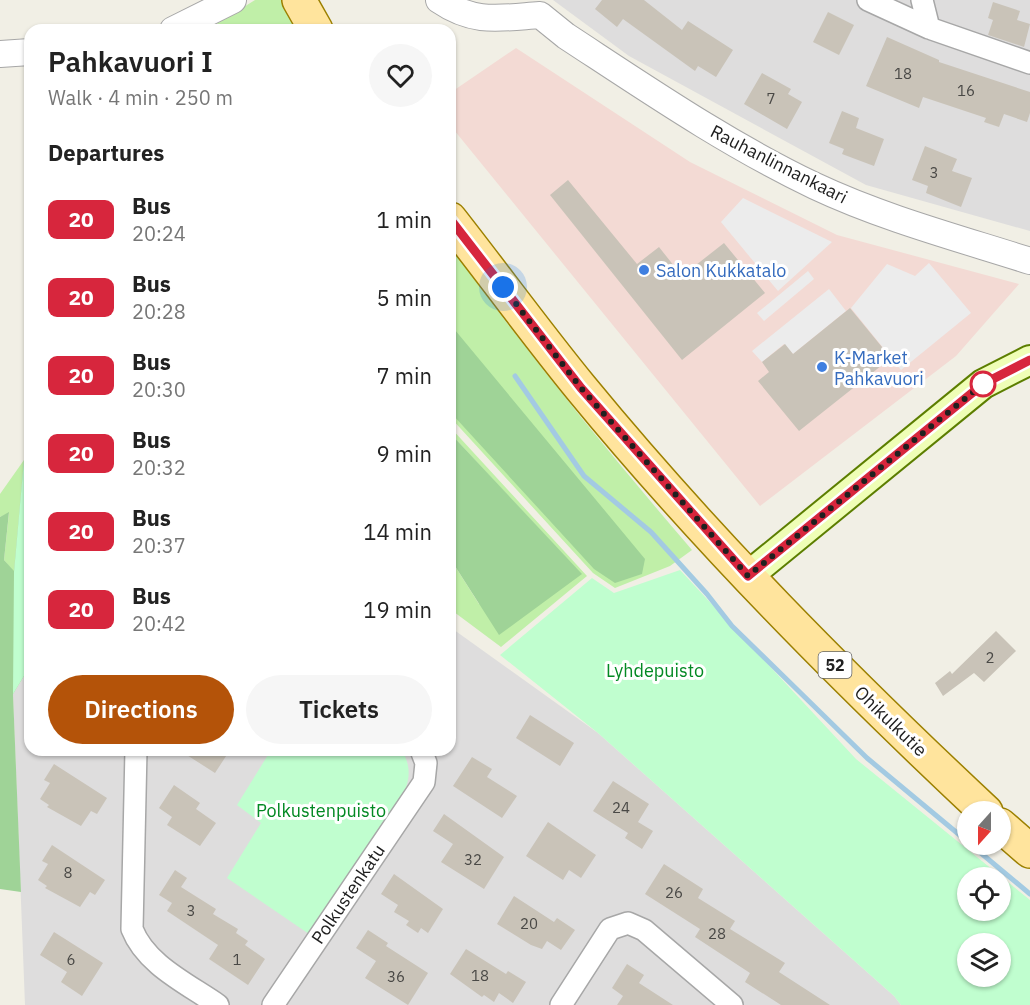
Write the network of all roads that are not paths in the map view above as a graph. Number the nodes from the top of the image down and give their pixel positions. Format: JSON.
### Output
{"nodes":[{"id":1,"x":233,"y":0,"type":"edge"},
{"id":2,"x":299,"y":0,"type":"edge"},
{"id":3,"x":439,"y":0,"type":"edge"},
{"id":4,"x":868,"y":0,"type":"edge"},
{"id":5,"x":922,"y":0,"type":"edge"},
{"id":6,"x":531,"y":8,"type":"edge"},
{"id":7,"x":184,"y":24,"type":"edge"},
{"id":8,"x":313,"y":24,"type":"edge"},
{"id":9,"x":929,"y":28,"type":"junction"},
{"id":10,"x":24,"y":52,"type":"edge"},
{"id":11,"x":0,"y":54,"type":"edge"},
{"id":12,"x":1030,"y":63,"type":"edge"},
{"id":13,"x":456,"y":227,"type":"edge"},
{"id":14,"x":1030,"y":261,"type":"edge"},
{"id":15,"x":1030,"y":360,"type":"edge"},
{"id":16,"x":748,"y":576,"type":"junction"},
{"id":17,"x":136,"y":756,"type":"edge"},
{"id":18,"x":423,"y":756,"type":"edge"},
{"id":19,"x":974,"y":801,"type":"edge"},
{"id":20,"x":1011,"y":835,"type":"edge"},
{"id":21,"x":1030,"y":851,"type":"edge"},
{"id":22,"x":218,"y":1005,"type":"edge"},
{"id":23,"x":273,"y":1005,"type":"edge"},
{"id":24,"x":561,"y":1005,"type":"edge"},
{"id":25,"x":732,"y":1005,"type":"edge"}],
"edges":[{"from":1,"to":7,"type":"street"},
{"from":2,"to":8,"type":"main road"},
{"from":3,"to":6,"type":"street"},
{"from":4,"to":9,"type":"street"},
{"from":5,"to":9,"type":"street"},
{"from":6,"to":14,"type":"street","name":"Rauhanlinnankaari"},
{"from":9,"to":12,"type":"street"},
{"from":10,"to":11,"type":"street"},
{"from":13,"to":16,"type":"main road","number":"52"},
{"from":15,"to":16,"type":"main road"},
{"from":16,"to":19,"type":"main road","name":"Ohikulkutie","number":"52"},
{"from":17,"to":22,"type":"street"},
{"from":18,"to":23,"type":"street","name":"Polkustenkatu"},
{"from":20,"to":21,"type":"main road"},
{"from":24,"to":25,"type":"street"}]}
